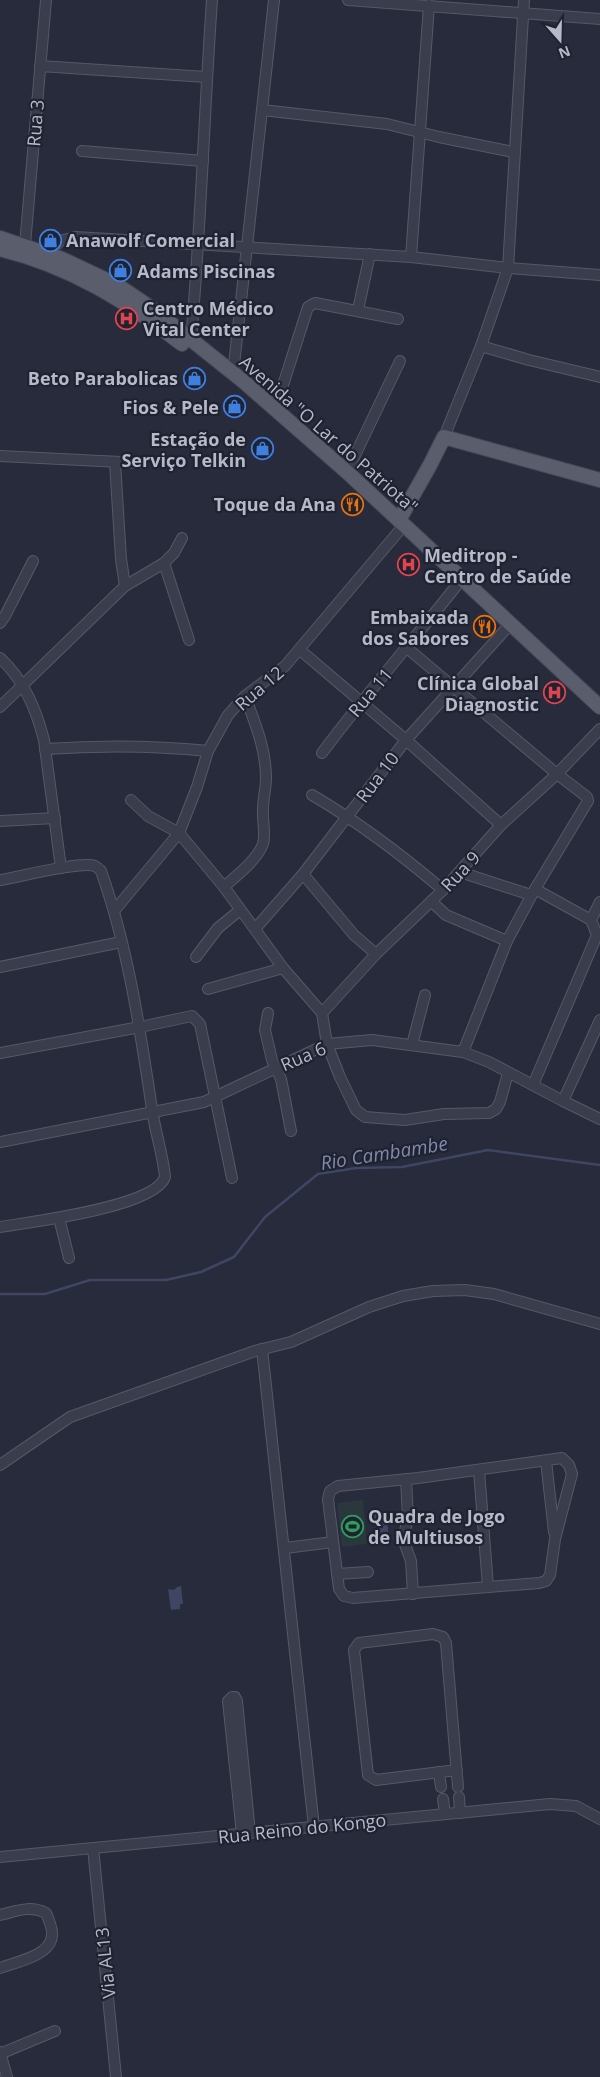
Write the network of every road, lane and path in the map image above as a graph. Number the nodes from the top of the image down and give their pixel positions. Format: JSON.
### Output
{"nodes":[{"id":1,"x":46,"y":0,"type":"edge"},
{"id":2,"x":212,"y":0,"type":"edge"},
{"id":3,"x":274,"y":0,"type":"edge"},
{"id":4,"x":348,"y":0,"type":"edge"},
{"id":5,"x":524,"y":0,"type":"edge"},
{"id":6,"x":429,"y":5,"type":"junction"},
{"id":7,"x":523,"y":13,"type":"junction"},
{"id":8,"x":600,"y":19,"type":"edge"},
{"id":9,"x":40,"y":66,"type":"junction"},
{"id":10,"x":206,"y":78,"type":"junction"},
{"id":11,"x":262,"y":110,"type":"junction"},
{"id":12,"x":419,"y":131,"type":"junction"},
{"id":13,"x":82,"y":151,"type":"dead end"},
{"id":14,"x":514,"y":152,"type":"junction"},
{"id":15,"x":203,"y":161,"type":"junction"},
{"id":16,"x":0,"y":238,"type":"edge"},
{"id":17,"x":25,"y":245,"type":"junction"},
{"id":18,"x":199,"y":245,"type":"junction"},
{"id":19,"x":247,"y":246,"type":"junction"},
{"id":20,"x":0,"y":249,"type":"edge"},
{"id":21,"x":48,"y":254,"type":"junction"},
{"id":22,"x":370,"y":254,"type":"junction"},
{"id":23,"x":411,"y":257,"type":"junction"},
{"id":24,"x":508,"y":268,"type":"junction"},
{"id":25,"x":600,"y":275,"type":"edge"},
{"id":26,"x":358,"y":310,"type":"junction"},
{"id":27,"x":398,"y":319,"type":"dead end"},
{"id":28,"x":191,"y":340,"type":"junction"},
{"id":29,"x":481,"y":346,"type":"junction"},
{"id":30,"x":400,"y":361,"type":"dead end"},
{"id":31,"x":233,"y":374,"type":"junction"},
{"id":32,"x":600,"y":377,"type":"edge"},
{"id":33,"x":275,"y":410,"type":"junction"},
{"id":34,"x":444,"y":437,"type":"junction"},
{"id":35,"x":0,"y":456,"type":"edge"},
{"id":36,"x":115,"y":462,"type":"junction"},
{"id":37,"x":141,"y":463,"type":"dead end"},
{"id":38,"x":347,"y":472,"type":"junction"},
{"id":39,"x":600,"y":480,"type":"edge"},
{"id":40,"x":399,"y":525,"type":"junction"},
{"id":41,"x":182,"y":538,"type":"dead end"},
{"id":42,"x":33,"y":561,"type":"dead end"},
{"id":43,"x":164,"y":562,"type":"junction"},
{"id":44,"x":457,"y":584,"type":"junction"},
{"id":45,"x":125,"y":586,"type":"junction"},
{"id":46,"x":0,"y":623,"type":"edge"},
{"id":47,"x":505,"y":630,"type":"junction"},
{"id":48,"x":189,"y":640,"type":"dead end"},
{"id":49,"x":407,"y":648,"type":"junction"},
{"id":50,"x":300,"y":650,"type":"junction"},
{"id":51,"x":0,"y":658,"type":"edge"},
{"id":52,"x":22,"y":686,"type":"junction"},
{"id":53,"x":455,"y":688,"type":"junction"},
{"id":54,"x":245,"y":696,"type":"junction"},
{"id":55,"x":361,"y":701,"type":"junction"},
{"id":56,"x":0,"y":707,"type":"edge"},
{"id":57,"x":600,"y":707,"type":"edge"},
{"id":58,"x":600,"y":717,"type":"edge"},
{"id":59,"x":600,"y":729,"type":"edge"},
{"id":60,"x":406,"y":740,"type":"junction"},
{"id":61,"x":45,"y":749,"type":"junction"},
{"id":62,"x":208,"y":751,"type":"junction"},
{"id":63,"x":322,"y":753,"type":"dead end"},
{"id":64,"x":556,"y":774,"type":"junction"},
{"id":65,"x":312,"y":795,"type":"dead end"},
{"id":66,"x":132,"y":800,"type":"dead end"},
{"id":67,"x":348,"y":816,"type":"junction"},
{"id":68,"x":55,"y":818,"type":"junction"},
{"id":69,"x":0,"y":821,"type":"edge"},
{"id":70,"x":501,"y":825,"type":"junction"},
{"id":71,"x":179,"y":833,"type":"junction"},
{"id":72,"x":61,"y":868,"type":"junction"},
{"id":73,"x":460,"y":872,"type":"junction"},
{"id":74,"x":303,"y":874,"type":"junction"},
{"id":75,"x":0,"y":880,"type":"edge"},
{"id":76,"x":224,"y":887,"type":"junction"},
{"id":77,"x":443,"y":890,"type":"junction"},
{"id":78,"x":533,"y":892,"type":"junction"},
{"id":79,"x":431,"y":901,"type":"junction"},
{"id":80,"x":600,"y":902,"type":"edge"},
{"id":81,"x":114,"y":910,"type":"junction"},
{"id":82,"x":240,"y":910,"type":"junction"},
{"id":83,"x":592,"y":920,"type":"junction"},
{"id":84,"x":255,"y":929,"type":"junction"},
{"id":85,"x":598,"y":936,"type":"edge"},
{"id":86,"x":507,"y":941,"type":"junction"},
{"id":87,"x":121,"y":942,"type":"junction"},
{"id":88,"x":376,"y":954,"type":"junction"},
{"id":89,"x":196,"y":957,"type":"dead end"},
{"id":90,"x":0,"y":967,"type":"edge"},
{"id":91,"x":283,"y":968,"type":"junction"},
{"id":92,"x":208,"y":989,"type":"dead end"},
{"id":93,"x":425,"y":995,"type":"dead end"},
{"id":94,"x":268,"y":1013,"type":"dead end"},
{"id":95,"x":322,"y":1013,"type":"junction"},
{"id":96,"x":600,"y":1020,"type":"edge"},
{"id":97,"x":140,"y":1027,"type":"junction"},
{"id":98,"x":327,"y":1044,"type":"junction"},
{"id":99,"x":412,"y":1045,"type":"junction"},
{"id":100,"x":463,"y":1052,"type":"junction"},
{"id":101,"x":0,"y":1053,"type":"edge"},
{"id":102,"x":276,"y":1067,"type":"junction"},
{"id":103,"x":508,"y":1072,"type":"junction"},
{"id":104,"x":533,"y":1085,"type":"junction"},
{"id":105,"x":216,"y":1096,"type":"junction"},
{"id":106,"x":563,"y":1101,"type":"junction"},
{"id":107,"x":152,"y":1113,"type":"junction"},
{"id":108,"x":600,"y":1118,"type":"edge"},
{"id":109,"x":291,"y":1130,"type":"dead end"},
{"id":110,"x":0,"y":1142,"type":"edge"},
{"id":111,"x":232,"y":1178,"type":"dead end"},
{"id":112,"x":59,"y":1218,"type":"junction"},
{"id":113,"x":0,"y":1227,"type":"edge"},
{"id":114,"x":68,"y":1258,"type":"dead end"},
{"id":115,"x":600,"y":1324,"type":"edge"},
{"id":116,"x":262,"y":1349,"type":"junction"},
{"id":117,"x":546,"y":1461,"type":"junction"},
{"id":118,"x":0,"y":1465,"type":"edge"},
{"id":119,"x":479,"y":1470,"type":"junction"},
{"id":120,"x":406,"y":1480,"type":"junction"},
{"id":121,"x":555,"y":1539,"type":"junction"},
{"id":122,"x":333,"y":1542,"type":"junction"},
{"id":123,"x":285,"y":1548,"type":"junction"},
{"id":124,"x":368,"y":1572,"type":"dead end"},
{"id":125,"x":337,"y":1574,"type":"junction"},
{"id":126,"x":488,"y":1587,"type":"junction"},
{"id":127,"x":413,"y":1594,"type":"junction"},
{"id":128,"x":456,"y":1770,"type":"junction"},
{"id":129,"x":439,"y":1772,"type":"junction"},
{"id":130,"x":442,"y":1787,"type":"dead end"},
{"id":131,"x":443,"y":1799,"type":"dead end"},
{"id":132,"x":460,"y":1813,"type":"junction"},
{"id":133,"x":445,"y":1814,"type":"junction"},
{"id":134,"x":600,"y":1819,"type":"edge"},
{"id":135,"x":314,"y":1826,"type":"junction"},
{"id":136,"x":246,"y":1833,"type":"junction"},
{"id":137,"x":93,"y":1848,"type":"junction"},
{"id":138,"x":0,"y":1857,"type":"edge"},
{"id":139,"x":0,"y":1916,"type":"edge"},
{"id":140,"x":0,"y":1968,"type":"edge"},
{"id":141,"x":55,"y":2031,"type":"dead end"},
{"id":142,"x":0,"y":2053,"type":"edge"},
{"id":143,"x":7,"y":2077,"type":"edge"},
{"id":144,"x":116,"y":2077,"type":"edge"}],
"edges":[{"from":1,"to":9,"type":"street","name":"Rua 3"},
{"from":2,"to":10,"type":"street"},
{"from":3,"to":11,"type":"street"},
{"from":4,"to":6,"type":"street"},
{"from":5,"to":7,"type":"street"},
{"from":6,"to":7,"type":"street"},
{"from":6,"to":12,"type":"street"},
{"from":7,"to":8,"type":"street"},
{"from":7,"to":14,"type":"street"},
{"from":9,"to":10,"type":"street"},
{"from":9,"to":17,"type":"street","name":"Rua 3"},
{"from":10,"to":15,"type":"street"},
{"from":11,"to":12,"type":"street"},
{"from":11,"to":19,"type":"street"},
{"from":12,"to":14,"type":"street"},
{"from":12,"to":23,"type":"street"},
{"from":13,"to":15,"type":"street"},
{"from":14,"to":24,"type":"street"},
{"from":15,"to":18,"type":"street"},
{"from":16,"to":17,"type":"main road","name":"Avenida \"O Lar do Patriota\""},
{"from":17,"to":21,"type":"main road","name":"Avenida \"O Lar do Patriota\""},
{"from":18,"to":19,"type":"street"},
{"from":18,"to":21,"type":"street"},
{"from":18,"to":28,"type":"street"},
{"from":19,"to":22,"type":"street"},
{"from":19,"to":31,"type":"street"},
{"from":20,"to":40,"type":"main road","name":"Avenida \"O Lar do Patriota\""},
{"from":21,"to":28,"type":"main road","name":"Avenida \"O Lar do Patriota\""},
{"from":22,"to":23,"type":"street"},
{"from":22,"to":26,"type":"street"},
{"from":23,"to":24,"type":"street"},
{"from":24,"to":25,"type":"street"},
{"from":24,"to":29,"type":"street"},
{"from":26,"to":27,"type":"street"},
{"from":26,"to":33,"type":"street"},
{"from":28,"to":31,"type":"main road","name":"Avenida \"O Lar do Patriota\""},
{"from":29,"to":32,"type":"street"},
{"from":29,"to":34,"type":"street"},
{"from":30,"to":38,"type":"street"},
{"from":31,"to":33,"type":"main road","name":"Avenida \"O Lar do Patriota\""},
{"from":33,"to":38,"type":"main road","name":"Avenida \"O Lar do Patriota\""},
{"from":34,"to":39,"type":"main road"},
{"from":34,"to":40,"type":"main road"},
{"from":35,"to":36,"type":"street"},
{"from":36,"to":37,"type":"street"},
{"from":36,"to":45,"type":"street"},
{"from":38,"to":40,"type":"main road","name":"Avenida \"O Lar do Patriota\""},
{"from":40,"to":44,"type":"main road","name":"Avenida \"O Lar do Patriota\""},
{"from":40,"to":50,"type":"street","name":"Rua 12"},
{"from":40,"to":57,"type":"main road","name":"Avenida \"O Lar do Patriota\""},
{"from":41,"to":43,"type":"street"},
{"from":42,"to":46,"type":"street"},
{"from":43,"to":45,"type":"street"},
{"from":43,"to":48,"type":"street"},
{"from":44,"to":47,"type":"main road","name":"Avenida \"O Lar do Patriota\""},
{"from":44,"to":49,"type":"street","name":"Rua 11"},
{"from":45,"to":52,"type":"street"},
{"from":47,"to":53,"type":"street","name":"Rua 10"},
{"from":47,"to":58,"type":"main road","name":"Avenida \"O Lar do Patriota\""},
{"from":49,"to":53,"type":"street"},
{"from":49,"to":55,"type":"street","name":"Rua 11"},
{"from":50,"to":54,"type":"street","name":"Rua 12"},
{"from":50,"to":55,"type":"street"},
{"from":51,"to":52,"type":"street"},
{"from":52,"to":56,"type":"street"},
{"from":52,"to":61,"type":"street"},
{"from":53,"to":60,"type":"street","name":"Rua 10"},
{"from":53,"to":64,"type":"street"},
{"from":54,"to":62,"type":"street","name":"Rua 12"},
{"from":54,"to":76,"type":"street"},
{"from":55,"to":60,"type":"street"},
{"from":55,"to":63,"type":"street","name":"Rua 11"},
{"from":59,"to":64,"type":"street","name":"Rua 9"},
{"from":60,"to":67,"type":"street","name":"Rua 10"},
{"from":60,"to":70,"type":"street"},
{"from":61,"to":62,"type":"street"},
{"from":61,"to":68,"type":"street"},
{"from":62,"to":71,"type":"street","name":"Rua 12"},
{"from":64,"to":70,"type":"street","name":"Rua 9"},
{"from":64,"to":78,"type":"street"},
{"from":65,"to":67,"type":"street"},
{"from":66,"to":71,"type":"street"},
{"from":67,"to":74,"type":"street","name":"Rua 10"},
{"from":67,"to":77,"type":"street"},
{"from":68,"to":69,"type":"street"},
{"from":68,"to":72,"type":"street"},
{"from":70,"to":73,"type":"street","name":"Rua 9"},
{"from":71,"to":76,"type":"street"},
{"from":71,"to":81,"type":"street","name":"Rua 12"},
{"from":72,"to":75,"type":"street"},
{"from":72,"to":81,"type":"street"},
{"from":73,"to":77,"type":"street","name":"Rua 9"},
{"from":73,"to":78,"type":"street"},
{"from":74,"to":84,"type":"street","name":"Rua 10"},
{"from":74,"to":88,"type":"street"},
{"from":76,"to":82,"type":"street"},
{"from":77,"to":79,"type":"street","name":"Rua 9"},
{"from":78,"to":83,"type":"street"},
{"from":78,"to":86,"type":"street"},
{"from":79,"to":86,"type":"street"},
{"from":79,"to":88,"type":"street","name":"Rua 9"},
{"from":80,"to":83,"type":"street"},
{"from":81,"to":87,"type":"street"},
{"from":82,"to":84,"type":"street"},
{"from":82,"to":89,"type":"street"},
{"from":83,"to":85,"type":"street"},
{"from":84,"to":91,"type":"street"},
{"from":85,"to":104,"type":"street"},
{"from":86,"to":100,"type":"street"},
{"from":87,"to":90,"type":"street"},
{"from":87,"to":97,"type":"street"},
{"from":88,"to":95,"type":"street","name":"Rua 9"},
{"from":91,"to":92,"type":"street"},
{"from":91,"to":95,"type":"street"},
{"from":93,"to":99,"type":"street"},
{"from":94,"to":102,"type":"street"},
{"from":95,"to":98,"type":"street"},
{"from":96,"to":106,"type":"street"},
{"from":97,"to":101,"type":"street"},
{"from":97,"to":105,"type":"street"},
{"from":97,"to":107,"type":"street"},
{"from":98,"to":99,"type":"street","name":"Rua 6"},
{"from":98,"to":102,"type":"street","name":"Rua 6"},
{"from":98,"to":103,"type":"street"},
{"from":99,"to":100,"type":"street","name":"Rua 6"},
{"from":100,"to":103,"type":"street","name":"Rua 6"},
{"from":102,"to":105,"type":"street","name":"Rua 6"},
{"from":102,"to":109,"type":"street"},
{"from":103,"to":104,"type":"street","name":"Rua 6"},
{"from":104,"to":106,"type":"street","name":"Rua 6"},
{"from":105,"to":107,"type":"street","name":"Rua 6"},
{"from":105,"to":111,"type":"street"},
{"from":106,"to":108,"type":"street","name":"Rua 6"},
{"from":107,"to":110,"type":"street","name":"Rua 6"},
{"from":107,"to":112,"type":"street"},
{"from":112,"to":113,"type":"street"},
{"from":112,"to":114,"type":"street"},
{"from":115,"to":116,"type":"street"},
{"from":116,"to":118,"type":"street"},
{"from":116,"to":123,"type":"street"},
{"from":117,"to":119,"type":"street"},
{"from":117,"to":121,"type":"street"},
{"from":117,"to":121,"type":"street"},
{"from":119,"to":120,"type":"street"},
{"from":119,"to":126,"type":"street"},
{"from":120,"to":122,"type":"street"},
{"from":120,"to":127,"type":"street"},
{"from":121,"to":126,"type":"street"},
{"from":122,"to":123,"type":"street"},
{"from":122,"to":125,"type":"street"},
{"from":123,"to":135,"type":"street"},
{"from":124,"to":125,"type":"street"},
{"from":125,"to":127,"type":"street"},
{"from":126,"to":127,"type":"street"},
{"from":128,"to":129,"type":"street"},
{"from":128,"to":129,"type":"street"},
{"from":128,"to":132,"type":"street"},
{"from":129,"to":130,"type":"street"},
{"from":131,"to":133,"type":"street"},
{"from":132,"to":133,"type":"street","name":"Rua Reino do Kongo"},
{"from":132,"to":134,"type":"street","name":"Rua Reino do Kongo"},
{"from":133,"to":135,"type":"street","name":"Rua Reino do Kongo"},
{"from":135,"to":136,"type":"street","name":"Rua Reino do Kongo"},
{"from":136,"to":136,"type":"street"},
{"from":136,"to":137,"type":"street","name":"Rua Reino do Kongo"},
{"from":137,"to":138,"type":"street","name":"Rua Reino do Kongo"},
{"from":137,"to":144,"type":"street","name":"Via AL13"},
{"from":139,"to":140,"type":"street"},
{"from":141,"to":142,"type":"street"},
{"from":142,"to":143,"type":"street"}]}
